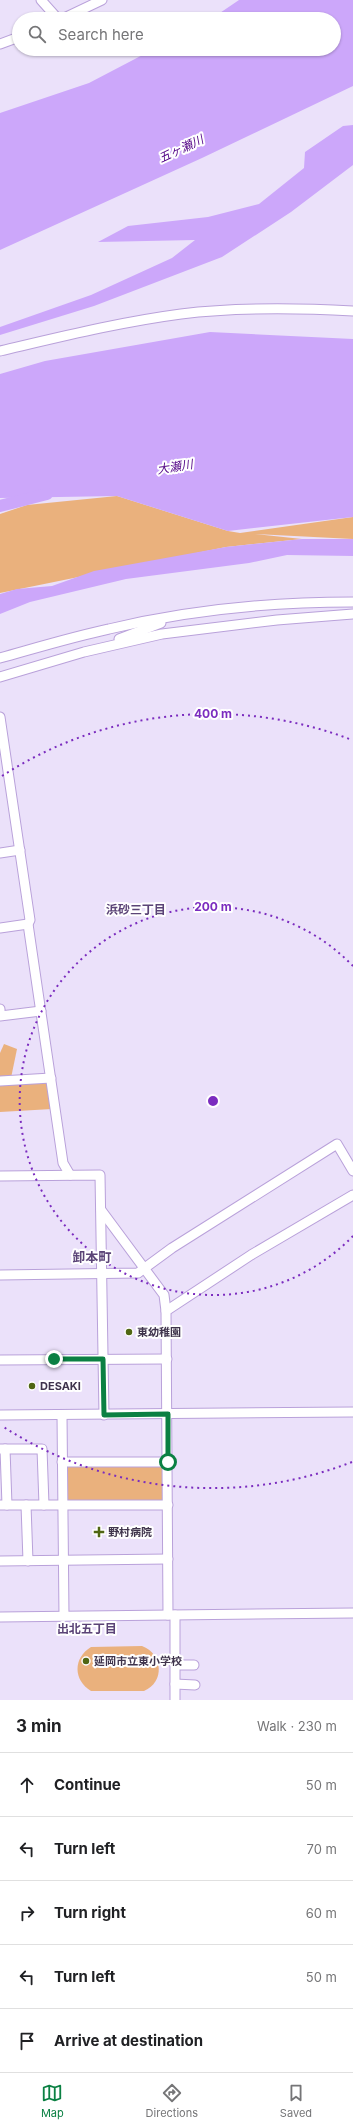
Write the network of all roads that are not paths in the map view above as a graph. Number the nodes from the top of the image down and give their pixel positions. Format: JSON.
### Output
{"nodes":[{"id":1,"x":41,"y":0,"type":"edge"},
{"id":2,"x":102,"y":0,"type":"edge"},
{"id":3,"x":52,"y":12,"type":"edge"},
{"id":4,"x":77,"y":12,"type":"edge"},
{"id":5,"x":12,"y":40,"type":"edge"},
{"id":6,"x":0,"y":44,"type":"edge"},
{"id":7,"x":353,"y":311,"type":"edge"},
{"id":8,"x":0,"y":351,"type":"edge"},
{"id":9,"x":353,"y":602,"type":"edge"},
{"id":10,"x":353,"y":614,"type":"edge"},
{"id":11,"x":167,"y":617,"type":"junction"},
{"id":12,"x":102,"y":648,"type":"junction"},
{"id":13,"x":0,"y":658,"type":"edge"},
{"id":14,"x":0,"y":677,"type":"edge"},
{"id":15,"x":0,"y":717,"type":"edge"},
{"id":16,"x":1,"y":733,"type":"edge"},
{"id":17,"x":10,"y":782,"type":"junction"},
{"id":18,"x":0,"y":784,"type":"edge"},
{"id":19,"x":20,"y":850,"type":"junction"},
{"id":20,"x":0,"y":853,"type":"edge"},
{"id":21,"x":28,"y":924,"type":"junction"},
{"id":22,"x":0,"y":928,"type":"edge"},
{"id":23,"x":0,"y":1009,"type":"edge"},
{"id":24,"x":41,"y":1011,"type":"junction"},
{"id":25,"x":0,"y":1016,"type":"edge"},
{"id":26,"x":51,"y":1078,"type":"junction"},
{"id":27,"x":0,"y":1081,"type":"edge"},
{"id":28,"x":353,"y":1171,"type":"edge"},
{"id":29,"x":70,"y":1175,"type":"junction"},
{"id":30,"x":0,"y":1176,"type":"edge"},
{"id":31,"x":353,"y":1195,"type":"edge"},
{"id":32,"x":101,"y":1210,"type":"junction"},
{"id":33,"x":144,"y":1269,"type":"junction"},
{"id":34,"x":102,"y":1274,"type":"junction"},
{"id":35,"x":0,"y":1276,"type":"edge"},
{"id":36,"x":166,"y":1311,"type":"junction"},
{"id":37,"x":103,"y":1359,"type":"junction"},
{"id":38,"x":167,"y":1359,"type":"junction"},
{"id":39,"x":0,"y":1360,"type":"edge"},
{"id":40,"x":353,"y":1412,"type":"edge"},
{"id":41,"x":168,"y":1414,"type":"junction"},
{"id":42,"x":0,"y":1415,"type":"edge"},
{"id":43,"x":62,"y":1415,"type":"junction"},
{"id":44,"x":104,"y":1415,"type":"junction"},
{"id":45,"x":3,"y":1449,"type":"edge"},
{"id":46,"x":62,"y":1462,"type":"junction"},
{"id":47,"x":168,"y":1462,"type":"junction"},
{"id":48,"x":4,"y":1505,"type":"edge"},
{"id":49,"x":26,"y":1505,"type":"junction"},
{"id":50,"x":44,"y":1505,"type":"junction"},
{"id":51,"x":63,"y":1505,"type":"junction"},
{"id":52,"x":168,"y":1505,"type":"junction"},
{"id":53,"x":168,"y":1559,"type":"junction"},
{"id":54,"x":0,"y":1561,"type":"edge"},
{"id":55,"x":28,"y":1561,"type":"junction"},
{"id":56,"x":64,"y":1561,"type":"junction"},
{"id":57,"x":353,"y":1613,"type":"edge"},
{"id":58,"x":172,"y":1615,"type":"junction"},
{"id":59,"x":64,"y":1616,"type":"junction"},
{"id":60,"x":0,"y":1617,"type":"edge"},
{"id":61,"x":176,"y":1665,"type":"junction"},
{"id":62,"x":194,"y":1665,"type":"dead end"},
{"id":63,"x":176,"y":1684,"type":"junction"},
{"id":64,"x":195,"y":1685,"type":"dead end"},
{"id":65,"x":176,"y":1700,"type":"edge"}],
"edges":[{"from":1,"to":3,"type":"street"},
{"from":2,"to":4,"type":"street"},
{"from":5,"to":6,"type":"street"},
{"from":7,"to":8,"type":"street"},
{"from":9,"to":11,"type":"street"},
{"from":10,"to":12,"type":"street"},
{"from":11,"to":12,"type":"street"},
{"from":11,"to":13,"type":"street"},
{"from":12,"to":14,"type":"street"},
{"from":15,"to":16,"type":"street"},
{"from":16,"to":17,"type":"street"},
{"from":17,"to":18,"type":"street"},
{"from":17,"to":19,"type":"street"},
{"from":19,"to":20,"type":"street"},
{"from":19,"to":21,"type":"street"},
{"from":21,"to":22,"type":"street"},
{"from":21,"to":24,"type":"street"},
{"from":23,"to":25,"type":"street"},
{"from":24,"to":25,"type":"street"},
{"from":24,"to":26,"type":"street"},
{"from":26,"to":27,"type":"street"},
{"from":26,"to":29,"type":"street"},
{"from":28,"to":33,"type":"street"},
{"from":29,"to":30,"type":"street"},
{"from":29,"to":32,"type":"street"},
{"from":31,"to":36,"type":"street"},
{"from":32,"to":33,"type":"street"},
{"from":32,"to":34,"type":"street"},
{"from":33,"to":34,"type":"street"},
{"from":33,"to":36,"type":"street"},
{"from":34,"to":35,"type":"street"},
{"from":34,"to":37,"type":"street"},
{"from":36,"to":38,"type":"street"},
{"from":37,"to":38,"type":"street"},
{"from":37,"to":39,"type":"street"},
{"from":37,"to":44,"type":"street"},
{"from":38,"to":41,"type":"street"},
{"from":40,"to":41,"type":"street"},
{"from":41,"to":44,"type":"street"},
{"from":41,"to":47,"type":"street"},
{"from":42,"to":43,"type":"street"},
{"from":43,"to":44,"type":"street"},
{"from":43,"to":46,"type":"street"},
{"from":45,"to":48,"type":"street"},
{"from":45,"to":50,"type":"street"},
{"from":46,"to":47,"type":"street"},
{"from":46,"to":51,"type":"street"},
{"from":47,"to":52,"type":"street"},
{"from":48,"to":49,"type":"street"},
{"from":49,"to":50,"type":"street"},
{"from":49,"to":55,"type":"street"},
{"from":50,"to":51,"type":"street"},
{"from":51,"to":52,"type":"street"},
{"from":51,"to":56,"type":"street"},
{"from":52,"to":53,"type":"street"},
{"from":53,"to":56,"type":"street"},
{"from":53,"to":58,"type":"street"},
{"from":54,"to":55,"type":"street"},
{"from":55,"to":56,"type":"street"},
{"from":56,"to":59,"type":"street"},
{"from":57,"to":58,"type":"street"},
{"from":58,"to":59,"type":"street"},
{"from":58,"to":61,"type":"street"},
{"from":59,"to":60,"type":"street"},
{"from":61,"to":62,"type":"street"},
{"from":61,"to":63,"type":"street"},
{"from":63,"to":64,"type":"street"},
{"from":63,"to":65,"type":"street"}]}
